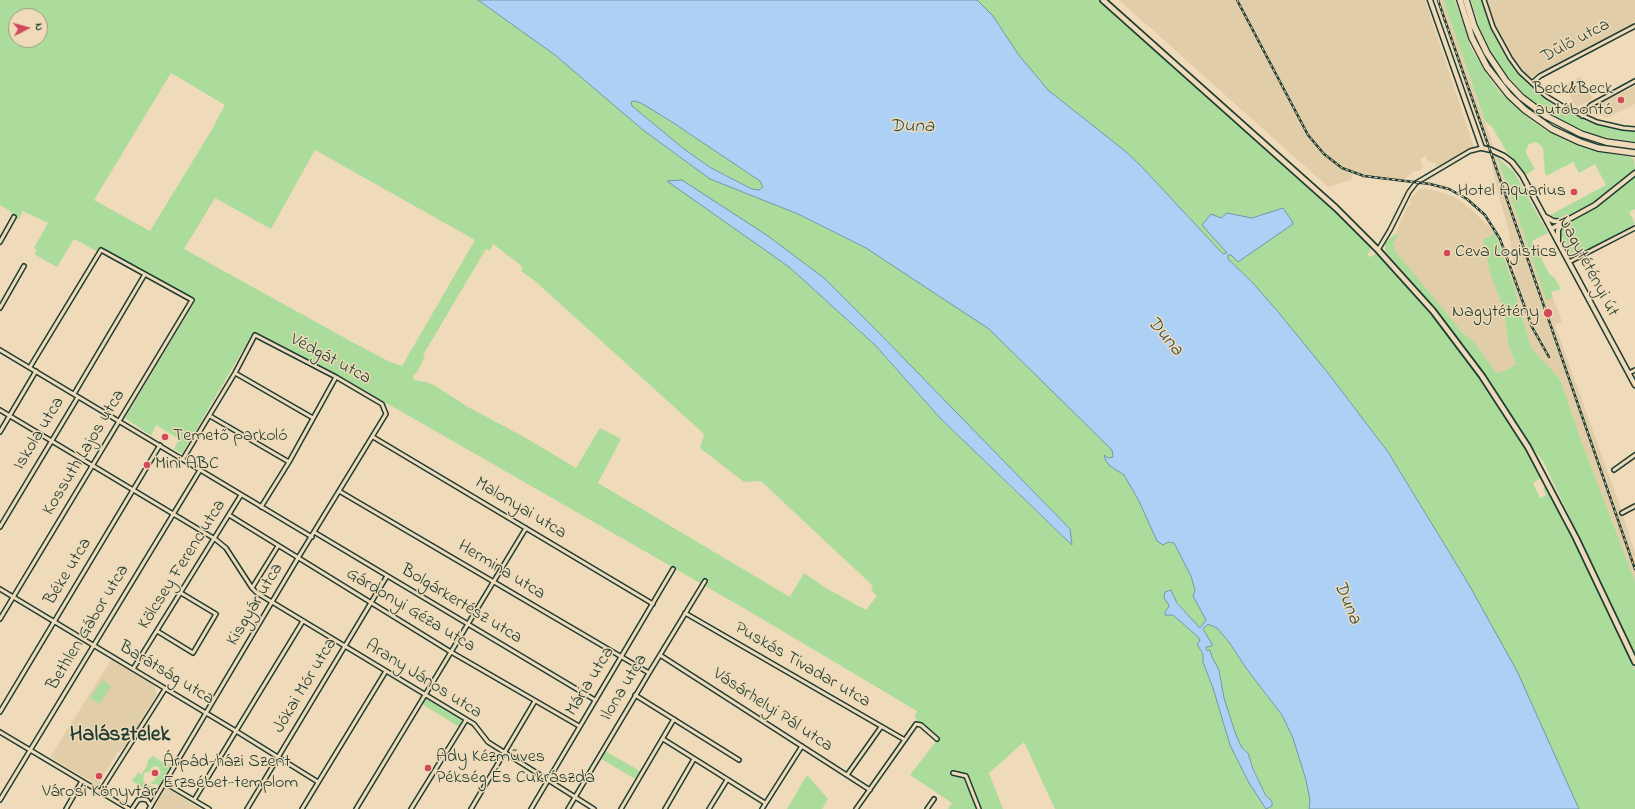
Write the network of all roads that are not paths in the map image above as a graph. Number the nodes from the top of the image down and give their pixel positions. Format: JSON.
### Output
{"nodes":[{"id":1,"x":1103,"y":0,"type":"edge"},
{"id":2,"x":1430,"y":0,"type":"edge"},
{"id":3,"x":1460,"y":0,"type":"edge"},
{"id":4,"x":1466,"y":0,"type":"edge"},
{"id":5,"x":1484,"y":0,"type":"edge"},
{"id":6,"x":1635,"y":26,"type":"edge"},
{"id":7,"x":1635,"y":81,"type":"edge"},
{"id":8,"x":1532,"y":83,"type":"junction"},
{"id":9,"x":1582,"y":116,"type":"junction"},
{"id":10,"x":1635,"y":129,"type":"edge"},
{"id":11,"x":1635,"y":146,"type":"edge"},
{"id":12,"x":1482,"y":148,"type":"junction"},
{"id":13,"x":1635,"y":153,"type":"edge"},
{"id":14,"x":1635,"y":173,"type":"edge"},
{"id":15,"x":1544,"y":216,"type":"junction"},
{"id":16,"x":14,"y":217,"type":"dead end"},
{"id":17,"x":1564,"y":222,"type":"junction"},
{"id":18,"x":1635,"y":228,"type":"edge"},
{"id":19,"x":1551,"y":229,"type":"junction"},
{"id":20,"x":0,"y":242,"type":"edge"},
{"id":21,"x":1558,"y":242,"type":"junction"},
{"id":22,"x":1378,"y":250,"type":"junction"},
{"id":23,"x":1569,"y":262,"type":"junction"},
{"id":24,"x":24,"y":266,"type":"dead end"},
{"id":25,"x":145,"y":274,"type":"junction"},
{"id":26,"x":0,"y":308,"type":"edge"},
{"id":27,"x":0,"y":350,"type":"edge"},
{"id":28,"x":30,"y":367,"type":"junction"},
{"id":29,"x":1635,"y":370,"type":"edge"},
{"id":30,"x":36,"y":371,"type":"junction"},
{"id":31,"x":234,"y":373,"type":"junction"},
{"id":32,"x":1629,"y":373,"type":"junction"},
{"id":33,"x":336,"y":377,"type":"junction"},
{"id":34,"x":1635,"y":385,"type":"edge"},
{"id":35,"x":74,"y":394,"type":"junction"},
{"id":36,"x":78,"y":397,"type":"junction"},
{"id":37,"x":0,"y":410,"type":"edge"},
{"id":38,"x":386,"y":414,"type":"joint"},
{"id":39,"x":10,"y":416,"type":"junction"},
{"id":40,"x":210,"y":416,"type":"junction"},
{"id":41,"x":313,"y":418,"type":"junction"},
{"id":42,"x":119,"y":421,"type":"junction"},
{"id":43,"x":0,"y":432,"type":"edge"},
{"id":44,"x":373,"y":437,"type":"junction"},
{"id":45,"x":52,"y":441,"type":"junction"},
{"id":46,"x":160,"y":445,"type":"junction"},
{"id":47,"x":1635,"y":455,"type":"edge"},
{"id":48,"x":183,"y":459,"type":"junction"},
{"id":49,"x":289,"y":462,"type":"junction"},
{"id":50,"x":92,"y":466,"type":"junction"},
{"id":51,"x":200,"y":470,"type":"junction"},
{"id":52,"x":1614,"y":470,"type":"dead end"},
{"id":53,"x":133,"y":490,"type":"junction"},
{"id":54,"x":339,"y":491,"type":"junction"},
{"id":55,"x":241,"y":495,"type":"junction"},
{"id":56,"x":1635,"y":506,"type":"edge"},
{"id":57,"x":261,"y":507,"type":"junction"},
{"id":58,"x":1622,"y":513,"type":"dead end"},
{"id":59,"x":172,"y":515,"type":"junction"},
{"id":60,"x":229,"y":516,"type":"junction"},
{"id":61,"x":0,"y":527,"type":"edge"},
{"id":62,"x":526,"y":528,"type":"junction"},
{"id":63,"x":314,"y":532,"type":"junction"},
{"id":64,"x":312,"y":537,"type":"junction"},
{"id":65,"x":215,"y":539,"type":"junction"},
{"id":66,"x":278,"y":546,"type":"junction"},
{"id":67,"x":298,"y":558,"type":"junction"},
{"id":68,"x":673,"y":569,"type":"dead end"},
{"id":69,"x":387,"y":576,"type":"junction"},
{"id":70,"x":705,"y":581,"type":"dead end"},
{"id":71,"x":494,"y":582,"type":"junction"},
{"id":72,"x":252,"y":588,"type":"junction"},
{"id":73,"x":0,"y":589,"type":"edge"},
{"id":74,"x":181,"y":593,"type":"junction"},
{"id":75,"x":13,"y":597,"type":"junction"},
{"id":76,"x":272,"y":603,"type":"junction"},
{"id":77,"x":371,"y":603,"type":"junction"},
{"id":78,"x":654,"y":604,"type":"junction"},
{"id":79,"x":685,"y":613,"type":"junction"},
{"id":80,"x":0,"y":619,"type":"edge"},
{"id":81,"x":303,"y":621,"type":"junction"},
{"id":82,"x":54,"y":622,"type":"junction"},
{"id":83,"x":468,"y":624,"type":"junction"},
{"id":84,"x":157,"y":631,"type":"junction"},
{"id":85,"x":94,"y":645,"type":"junction"},
{"id":86,"x":345,"y":647,"type":"junction"},
{"id":87,"x":451,"y":652,"type":"junction"},
{"id":88,"x":660,"y":655,"type":"junction"},
{"id":89,"x":621,"y":657,"type":"junction"},
{"id":90,"x":1635,"y":662,"type":"edge"},
{"id":91,"x":133,"y":669,"type":"junction"},
{"id":92,"x":386,"y":671,"type":"junction"},
{"id":93,"x":649,"y":673,"type":"junction"},
{"id":94,"x":165,"y":689,"type":"junction"},
{"id":95,"x":425,"y":695,"type":"junction"},
{"id":96,"x":635,"y":696,"type":"junction"},
{"id":97,"x":595,"y":700,"type":"junction"},
{"id":98,"x":535,"y":702,"type":"junction"},
{"id":99,"x":0,"y":712,"type":"edge"},
{"id":100,"x":206,"y":713,"type":"junction"},
{"id":101,"x":674,"y":719,"type":"junction"},
{"id":102,"x":466,"y":720,"type":"junction"},
{"id":103,"x":579,"y":726,"type":"junction"},
{"id":104,"x":881,"y":727,"type":"junction"},
{"id":105,"x":236,"y":731,"type":"junction"},
{"id":106,"x":0,"y":732,"type":"edge"},
{"id":107,"x":664,"y":739,"type":"junction"},
{"id":108,"x":937,"y":739,"type":"dead end"},
{"id":109,"x":905,"y":740,"type":"junction"},
{"id":110,"x":802,"y":746,"type":"junction"},
{"id":111,"x":30,"y":750,"type":"junction"},
{"id":112,"x":504,"y":752,"type":"junction"},
{"id":113,"x":278,"y":757,"type":"junction"},
{"id":114,"x":694,"y":759,"type":"junction"},
{"id":115,"x":739,"y":760,"type":"dead end"},
{"id":116,"x":953,"y":773,"type":"dead end"},
{"id":117,"x":847,"y":775,"type":"junction"},
{"id":118,"x":549,"y":779,"type":"junction"},
{"id":119,"x":82,"y":780,"type":"junction"},
{"id":120,"x":727,"y":780,"type":"junction"},
{"id":121,"x":318,"y":782,"type":"junction"},
{"id":122,"x":165,"y":783,"type":"junction"},
{"id":123,"x":870,"y":790,"type":"junction"},
{"id":124,"x":100,"y":792,"type":"junction"},
{"id":125,"x":576,"y":797,"type":"junction"},
{"id":126,"x":934,"y":799,"type":"dead end"},
{"id":127,"x":0,"y":800,"type":"edge"},
{"id":128,"x":194,"y":800,"type":"junction"},
{"id":129,"x":765,"y":803,"type":"junction"},
{"id":130,"x":150,"y":807,"type":"edge"},
{"id":131,"x":66,"y":809,"type":"edge"},
{"id":132,"x":130,"y":809,"type":"edge"},
{"id":133,"x":209,"y":809,"type":"edge"},
{"id":134,"x":247,"y":809,"type":"edge"},
{"id":135,"x":302,"y":809,"type":"edge"},
{"id":136,"x":356,"y":809,"type":"edge"},
{"id":137,"x":411,"y":809,"type":"edge"},
{"id":138,"x":471,"y":809,"type":"edge"},
{"id":139,"x":531,"y":809,"type":"edge"},
{"id":140,"x":568,"y":809,"type":"edge"},
{"id":141,"x":594,"y":809,"type":"edge"},
{"id":142,"x":622,"y":809,"type":"edge"},
{"id":143,"x":665,"y":809,"type":"edge"},
{"id":144,"x":709,"y":809,"type":"edge"},
{"id":145,"x":762,"y":809,"type":"edge"},
{"id":146,"x":856,"y":809,"type":"edge"},
{"id":147,"x":928,"y":809,"type":"edge"},
{"id":148,"x":979,"y":809,"type":"edge"}],
"edges":[{"from":1,"to":22,"type":"main road"},
{"from":2,"to":12,"type":"main road"},
{"from":3,"to":13,"type":"highway"},
{"from":4,"to":11,"type":"highway"},
{"from":5,"to":8,"type":"street"},
{"from":6,"to":8,"type":"street","name":"Dűlő utca"},
{"from":7,"to":9,"type":"street"},
{"from":8,"to":9,"type":"street"},
{"from":9,"to":10,"type":"street"},
{"from":12,"to":15,"type":"main road","name":"Nagytétényi út"},
{"from":12,"to":22,"type":"street"},
{"from":14,"to":17,"type":"main road"},
{"from":15,"to":17,"type":"main road"},
{"from":15,"to":19,"type":"main road","name":"Nagytétényi út"},
{"from":16,"to":20,"type":"street"},
{"from":17,"to":19,"type":"main road"},
{"from":17,"to":21,"type":"main road"},
{"from":18,"to":23,"type":"street"},
{"from":19,"to":21,"type":"main road","name":"Nagytétényi út"},
{"from":21,"to":23,"type":"main road","name":"Nagytétényi út"},
{"from":22,"to":90,"type":"main road"},
{"from":23,"to":32,"type":"main road","name":"Nagytétényi út"},
{"from":24,"to":26,"type":"street"},
{"from":25,"to":28,"type":"street"},
{"from":25,"to":35,"type":"street","name":"Iskola utca"},
{"from":25,"to":42,"type":"street","name":"Kossuth Lajos utca"},
{"from":27,"to":28,"type":"street"},
{"from":28,"to":30,"type":"street"},
{"from":29,"to":32,"type":"street"},
{"from":30,"to":35,"type":"street"},
{"from":30,"to":39,"type":"street"},
{"from":31,"to":33,"type":"street","name":"Védgát utca"},
{"from":31,"to":40,"type":"street"},
{"from":31,"to":41,"type":"street"},
{"from":32,"to":34,"type":"main road","name":"Nagytétényi út"},
{"from":33,"to":38,"type":"street","name":"Védgát utca"},
{"from":33,"to":41,"type":"street"},
{"from":35,"to":36,"type":"street"},
{"from":36,"to":42,"type":"street"},
{"from":36,"to":45,"type":"street","name":"Iskola utca"},
{"from":37,"to":39,"type":"street"},
{"from":38,"to":44,"type":"street","name":"Kisgyár utca"},
{"from":39,"to":43,"type":"street"},
{"from":39,"to":45,"type":"street"},
{"from":40,"to":48,"type":"street"},
{"from":40,"to":49,"type":"street"},
{"from":41,"to":49,"type":"street"},
{"from":42,"to":46,"type":"street"},
{"from":42,"to":50,"type":"street","name":"Kossuth Lajos utca"},
{"from":44,"to":54,"type":"street","name":"Kisgyár utca"},
{"from":44,"to":62,"type":"street","name":"Malonyai utca"},
{"from":45,"to":50,"type":"street"},
{"from":45,"to":61,"type":"street","name":"Iskola utca"},
{"from":46,"to":48,"type":"street"},
{"from":46,"to":53,"type":"street","name":"Béke utca"},
{"from":47,"to":52,"type":"street"},
{"from":48,"to":51,"type":"street"},
{"from":49,"to":57,"type":"street"},
{"from":50,"to":53,"type":"street"},
{"from":50,"to":75,"type":"street","name":"Kossuth Lajos utca"},
{"from":51,"to":55,"type":"street"},
{"from":51,"to":59,"type":"street","name":"Bethlen Gábor utca"},
{"from":53,"to":59,"type":"street"},
{"from":53,"to":82,"type":"street","name":"Béke utca"},
{"from":54,"to":63,"type":"street","name":"Kisgyár utca"},
{"from":54,"to":71,"type":"street","name":"Hermina utca"},
{"from":55,"to":57,"type":"street"},
{"from":55,"to":60,"type":"street","name":"Kölcsey Ferenc utca"},
{"from":56,"to":58,"type":"street"},
{"from":57,"to":64,"type":"street"},
{"from":59,"to":65,"type":"street"},
{"from":59,"to":85,"type":"street","name":"Bethlen Gábor utca"},
{"from":60,"to":65,"type":"street","name":"Kölcsey Ferenc utca"},
{"from":60,"to":66,"type":"street","name":"Gárdonyi Géza utca"},
{"from":62,"to":71,"type":"street"},
{"from":62,"to":78,"type":"street","name":"Malonyai utca"},
{"from":63,"to":64,"type":"street","name":"Kisgyár utca"},
{"from":63,"to":69,"type":"street","name":"Bolgárkertész utca"},
{"from":64,"to":67,"type":"street","name":"Kisgyár utca"},
{"from":65,"to":72,"type":"street"},
{"from":65,"to":74,"type":"street","name":"Kölcsey Ferenc utca"},
{"from":66,"to":67,"type":"street","name":"Gárdonyi Géza utca"},
{"from":66,"to":72,"type":"street"},
{"from":67,"to":76,"type":"street","name":"Kisgyár utca"},
{"from":67,"to":77,"type":"street","name":"Gárdonyi Géza utca"},
{"from":68,"to":78,"type":"street","name":"Mária utca"},
{"from":69,"to":77,"type":"street","name":"Jókai Mór utca"},
{"from":69,"to":83,"type":"street","name":"Bolgárkertész utca"},
{"from":70,"to":79,"type":"street","name":"Ilona utca"},
{"from":71,"to":83,"type":"street"},
{"from":71,"to":89,"type":"street","name":"Hermina utca"},
{"from":72,"to":76,"type":"street","name":"Arany János utca"},
{"from":73,"to":75,"type":"street","name":"Barátság utca"},
{"from":74,"to":84,"type":"street","name":"Kölcsey Ferenc utca"},
{"from":74,"to":84,"type":"street"},
{"from":75,"to":80,"type":"street","name":"Kossuth Lajos utca"},
{"from":75,"to":82,"type":"street","name":"Barátság utca"},
{"from":76,"to":81,"type":"street","name":"Arany János utca"},
{"from":76,"to":100,"type":"street","name":"Kisgyár utca"},
{"from":77,"to":86,"type":"street","name":"Jókai Mór utca"},
{"from":77,"to":87,"type":"street","name":"Gárdonyi Géza utca"},
{"from":78,"to":89,"type":"street","name":"Mária utca"},
{"from":79,"to":88,"type":"street","name":"Ilona utca"},
{"from":79,"to":104,"type":"street","name":"Puskás Tivadar utca"},
{"from":81,"to":86,"type":"street","name":"Arany János utca"},
{"from":81,"to":105,"type":"street"},
{"from":82,"to":85,"type":"street","name":"Barátság utca"},
{"from":82,"to":99,"type":"street","name":"Béke utca"},
{"from":83,"to":87,"type":"street"},
{"from":83,"to":97,"type":"street","name":"Bolgárkertész utca"},
{"from":84,"to":91,"type":"street","name":"Kölcsey Ferenc utca"},
{"from":85,"to":91,"type":"street","name":"Barátság utca"},
{"from":85,"to":111,"type":"street","name":"Bethlen Gábor utca"},
{"from":86,"to":92,"type":"street","name":"Arany János utca"},
{"from":86,"to":113,"type":"street","name":"Jókai Mór utca"},
{"from":87,"to":95,"type":"street"},
{"from":87,"to":98,"type":"street","name":"Gárdonyi Géza utca"},
{"from":88,"to":93,"type":"street","name":"Ilona utca"},
{"from":88,"to":110,"type":"street","name":"Vásárhelyi Pál utca"},
{"from":89,"to":93,"type":"street","name":"Hermina utca"},
{"from":89,"to":97,"type":"street","name":"Mária utca"},
{"from":91,"to":94,"type":"street","name":"Barátság utca"},
{"from":92,"to":95,"type":"street","name":"Arany János utca"},
{"from":92,"to":121,"type":"street"},
{"from":93,"to":96,"type":"street","name":"Ilona utca"},
{"from":94,"to":100,"type":"street","name":"Barátság utca"},
{"from":94,"to":124,"type":"street"},
{"from":95,"to":102,"type":"street","name":"Arany János utca"},
{"from":95,"to":136,"type":"street"},
{"from":96,"to":101,"type":"street"},
{"from":96,"to":125,"type":"street","name":"Ilona utca"},
{"from":97,"to":103,"type":"street","name":"Mária utca"},
{"from":98,"to":103,"type":"street","name":"Gárdonyi Géza utca"},
{"from":98,"to":112,"type":"street"},
{"from":100,"to":105,"type":"street","name":"Barátság utca"},
{"from":100,"to":122,"type":"street","name":"Kisgyár utca"},
{"from":101,"to":107,"type":"street"},
{"from":101,"to":115,"type":"street"},
{"from":102,"to":112,"type":"street","name":"Arany János utca"},
{"from":102,"to":137,"type":"street"},
{"from":103,"to":118,"type":"street","name":"Mária utca"},
{"from":104,"to":109,"type":"street","name":"Puskás Tivadar utca"},
{"from":104,"to":117,"type":"street"},
{"from":105,"to":113,"type":"street","name":"Barátság utca"},
{"from":105,"to":128,"type":"street"},
{"from":106,"to":111,"type":"street"},
{"from":107,"to":114,"type":"street"},
{"from":107,"to":142,"type":"street"},
{"from":108,"to":109,"type":"street"},
{"from":109,"to":123,"type":"street"},
{"from":110,"to":117,"type":"street","name":"Vásárhelyi Pál utca"},
{"from":110,"to":129,"type":"street"},
{"from":111,"to":119,"type":"street"},
{"from":111,"to":127,"type":"street","name":"Bethlen Gábor utca"},
{"from":112,"to":118,"type":"street","name":"Arany János utca"},
{"from":112,"to":138,"type":"street"},
{"from":113,"to":121,"type":"street","name":"Barátság utca"},
{"from":113,"to":134,"type":"street","name":"Jókai Mór utca"},
{"from":114,"to":120,"type":"street"},
{"from":114,"to":143,"type":"street"},
{"from":116,"to":148,"type":"street"},
{"from":117,"to":123,"type":"street","name":"Vásárhelyi Pál utca"},
{"from":118,"to":125,"type":"street","name":"Arany János utca"},
{"from":118,"to":139,"type":"street","name":"Mária utca"},
{"from":119,"to":124,"type":"street"},
{"from":119,"to":131,"type":"street"},
{"from":120,"to":129,"type":"street"},
{"from":120,"to":144,"type":"street"},
{"from":121,"to":135,"type":"street"},
{"from":122,"to":128,"type":"street"},
{"from":122,"to":130,"type":"street","name":"Kisgyár utca"},
{"from":123,"to":146,"type":"street"},
{"from":124,"to":132,"type":"street"},
{"from":125,"to":140,"type":"street","name":"Ilona utca"},
{"from":125,"to":141,"type":"street","name":"Arany János utca"},
{"from":126,"to":147,"type":"street"},
{"from":128,"to":133,"type":"street"},
{"from":129,"to":145,"type":"street"},
{"from":130,"to":132,"type":"street"}]}
